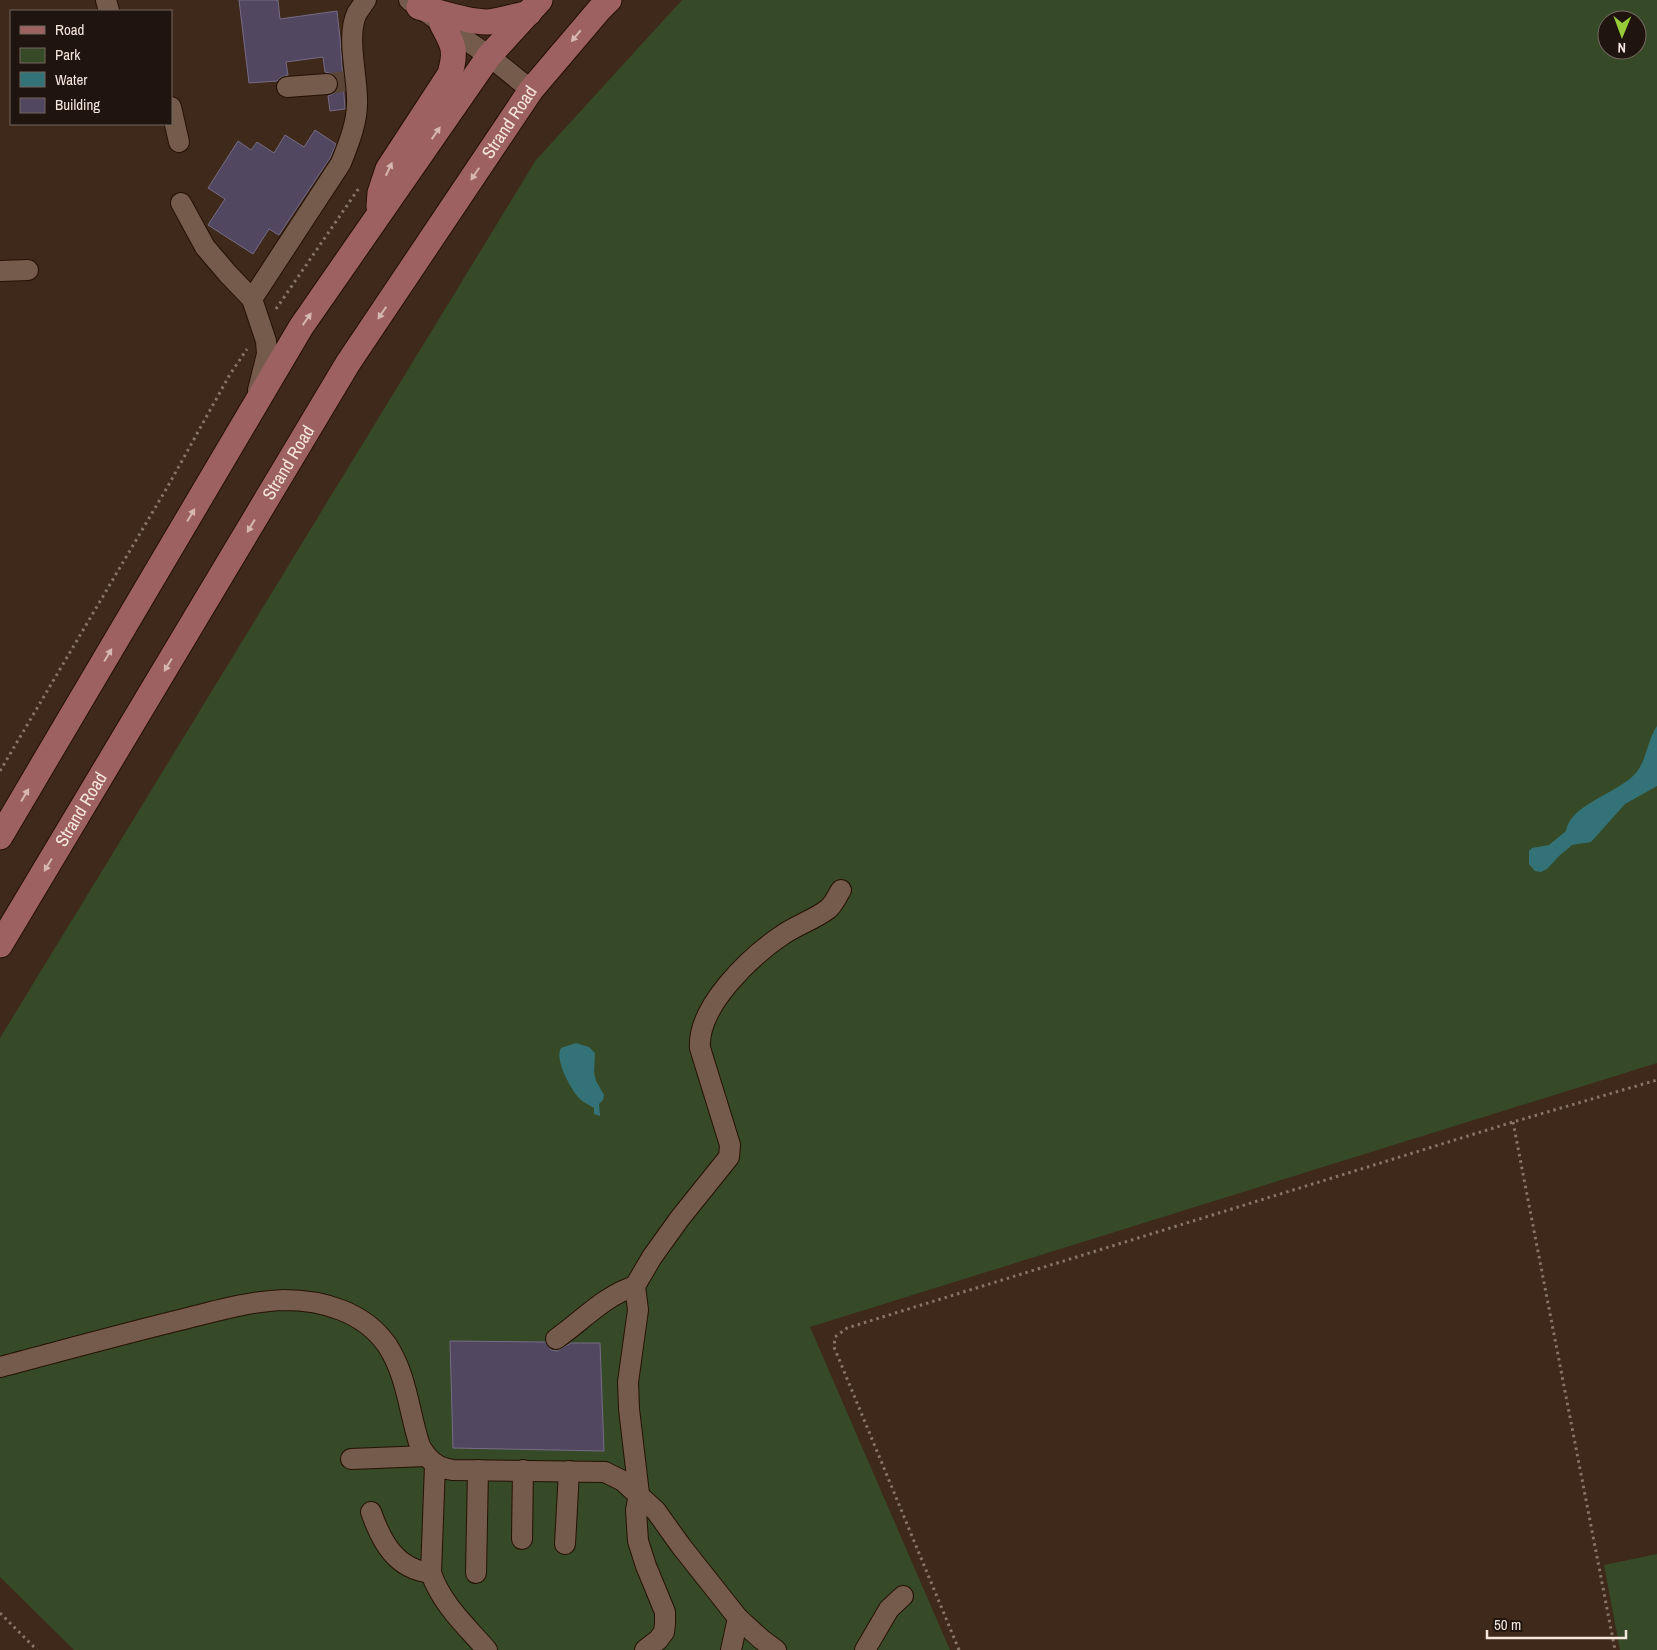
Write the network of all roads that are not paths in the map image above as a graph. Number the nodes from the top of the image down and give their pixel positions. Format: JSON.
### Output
{"nodes":[{"id":1,"x":366,"y":0,"type":"edge"},
{"id":2,"x":609,"y":0,"type":"edge"},
{"id":3,"x":414,"y":4,"type":"edge"},
{"id":4,"x":535,"y":6,"type":"edge"},
{"id":5,"x":442,"y":24,"type":"junction"},
{"id":6,"x":489,"y":56,"type":"junction"},
{"id":7,"x":327,"y":84,"type":"tunnel mouth"},
{"id":8,"x":287,"y":87,"type":"dead end"},
{"id":9,"x":531,"y":90,"type":"junction"},
{"id":10,"x":172,"y":111,"type":"edge"},
{"id":11,"x":179,"y":142,"type":"dead end"},
{"id":12,"x":181,"y":203,"type":"dead end"},
{"id":13,"x":378,"y":216,"type":"junction"},
{"id":14,"x":0,"y":270,"type":"edge"},
{"id":15,"x":28,"y":270,"type":"dead end"},
{"id":16,"x":252,"y":298,"type":"junction"},
{"id":17,"x":253,"y":411,"type":"junction"},
{"id":18,"x":0,"y":837,"type":"edge"},
{"id":19,"x":841,"y":890,"type":"dead end"},
{"id":20,"x":0,"y":945,"type":"edge"},
{"id":21,"x":635,"y":1286,"type":"junction"},
{"id":22,"x":556,"y":1339,"type":"dead end"},
{"id":23,"x":0,"y":1367,"type":"edge"},
{"id":24,"x":351,"y":1460,"type":"dead end"},
{"id":25,"x":430,"y":1460,"type":"junction"},
{"id":26,"x":478,"y":1470,"type":"junction"},
{"id":27,"x":523,"y":1470,"type":"junction"},
{"id":28,"x":570,"y":1471,"type":"junction"},
{"id":29,"x":639,"y":1494,"type":"junction"},
{"id":30,"x":371,"y":1512,"type":"dead end"},
{"id":31,"x":522,"y":1539,"type":"dead end"},
{"id":32,"x":565,"y":1544,"type":"dead end"},
{"id":33,"x":476,"y":1572,"type":"dead end"},
{"id":34,"x":431,"y":1573,"type":"junction"},
{"id":35,"x":904,"y":1596,"type":"dead end"},
{"id":36,"x":738,"y":1618,"type":"junction"},
{"id":37,"x":654,"y":1647,"type":"edge"},
{"id":38,"x":486,"y":1650,"type":"edge"},
{"id":39,"x":731,"y":1650,"type":"edge"},
{"id":40,"x":776,"y":1650,"type":"edge"},
{"id":41,"x":865,"y":1650,"type":"edge"}],
"edges":[{"from":1,"to":16,"type":"street"},
{"from":2,"to":9,"type":"main road","name":"Strand Road","one_way":true},
{"from":3,"to":4,"type":"main road"},
{"from":3,"to":5,"type":"street"},
{"from":4,"to":6,"type":"main road"},
{"from":5,"to":6,"type":"street"},
{"from":13,"to":5,"type":"main road","one_way":true},
{"from":6,"to":9,"type":"street"},
{"from":13,"to":6,"type":"main road","one_way":true},
{"from":7,"to":8,"type":"street"},
{"from":9,"to":20,"type":"main road","name":"Strand Road","one_way":true},
{"from":10,"to":11,"type":"street"},
{"from":12,"to":16,"type":"street"},
{"from":17,"to":13,"type":"main road","one_way":true},
{"from":14,"to":15,"type":"street"},
{"from":16,"to":17,"type":"street"},
{"from":18,"to":17,"type":"main road","one_way":true},
{"from":19,"to":21,"type":"street"},
{"from":21,"to":22,"type":"street"},
{"from":21,"to":29,"type":"street"},
{"from":23,"to":25,"type":"street"},
{"from":24,"to":25,"type":"street"},
{"from":25,"to":26,"type":"street"},
{"from":25,"to":34,"type":"street"},
{"from":26,"to":27,"type":"street"},
{"from":26,"to":33,"type":"street"},
{"from":27,"to":28,"type":"street"},
{"from":27,"to":31,"type":"street"},
{"from":28,"to":29,"type":"street"},
{"from":28,"to":32,"type":"street"},
{"from":29,"to":36,"type":"street"},
{"from":29,"to":37,"type":"street"},
{"from":30,"to":34,"type":"street"},
{"from":34,"to":38,"type":"street"},
{"from":35,"to":41,"type":"street"},
{"from":36,"to":39,"type":"street"},
{"from":36,"to":40,"type":"street"}]}
